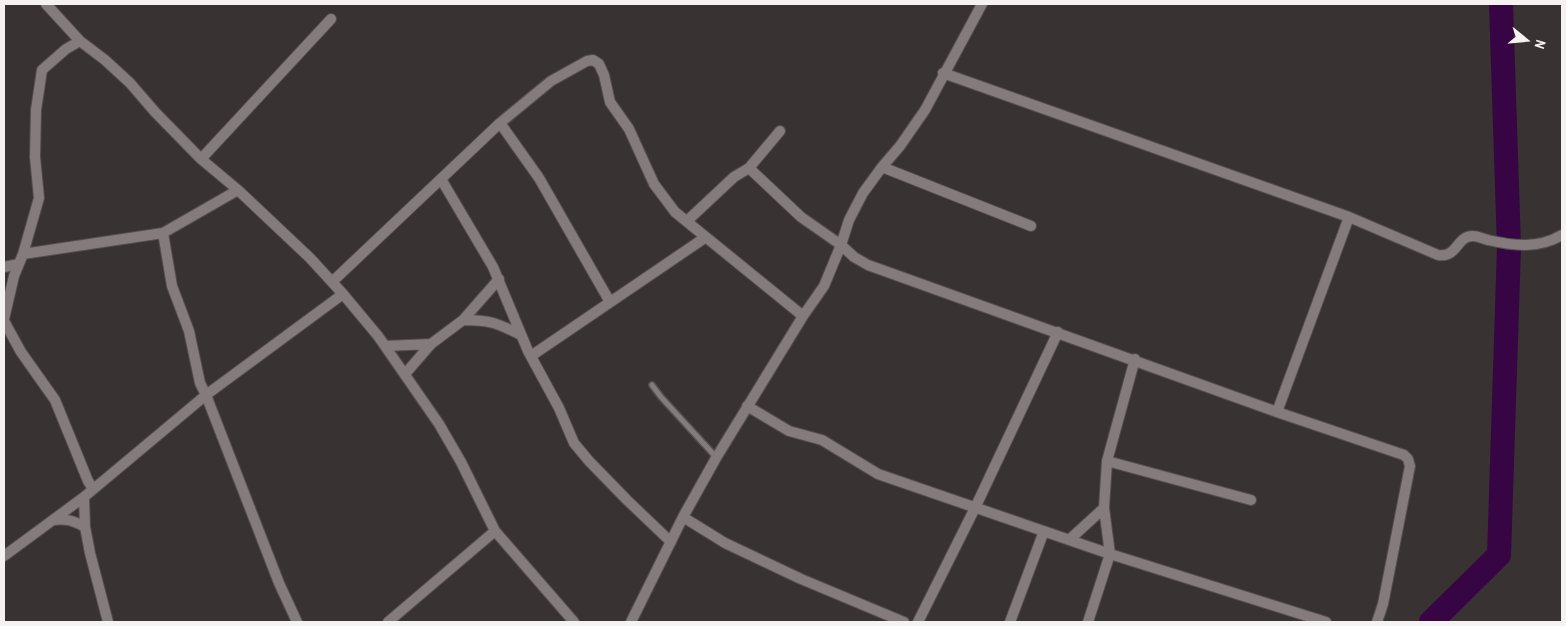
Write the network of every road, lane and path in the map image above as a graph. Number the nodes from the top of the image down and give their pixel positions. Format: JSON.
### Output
{"nodes":[{"id":1,"x":46,"y":4,"type":"edge"},
{"id":2,"x":982,"y":4,"type":"edge"},
{"id":3,"x":330,"y":19,"type":"dead end"},
{"id":4,"x":80,"y":41,"type":"junction"},
{"id":5,"x":943,"y":73,"type":"junction"},
{"id":6,"x":500,"y":123,"type":"junction"},
{"id":7,"x":780,"y":131,"type":"dead end"},
{"id":8,"x":201,"y":159,"type":"junction"},
{"id":9,"x":882,"y":167,"type":"junction"},
{"id":10,"x":749,"y":168,"type":"junction"},
{"id":11,"x":441,"y":179,"type":"junction"},
{"id":12,"x":238,"y":190,"type":"junction"},
{"id":13,"x":1349,"y":217,"type":"junction"},
{"id":14,"x":687,"y":222,"type":"junction"},
{"id":15,"x":1031,"y":226,"type":"dead end"},
{"id":16,"x":163,"y":233,"type":"junction"},
{"id":17,"x":1562,"y":235,"type":"edge"},
{"id":18,"x":706,"y":238,"type":"junction"},
{"id":19,"x":841,"y":246,"type":"junction"},
{"id":20,"x":21,"y":259,"type":"junction"},
{"id":21,"x":4,"y":267,"type":"edge"},
{"id":22,"x":499,"y":279,"type":"junction"},
{"id":23,"x":332,"y":282,"type":"junction"},
{"id":24,"x":343,"y":294,"type":"junction"},
{"id":25,"x":610,"y":302,"type":"junction"},
{"id":26,"x":803,"y":316,"type":"junction"},
{"id":27,"x":4,"y":320,"type":"edge"},
{"id":28,"x":463,"y":320,"type":"junction"},
{"id":29,"x":1058,"y":332,"type":"junction"},
{"id":30,"x":521,"y":334,"type":"junction"},
{"id":31,"x":431,"y":344,"type":"junction"},
{"id":32,"x":385,"y":346,"type":"junction"},
{"id":33,"x":530,"y":356,"type":"junction"},
{"id":34,"x":1135,"y":359,"type":"junction"},
{"id":35,"x":404,"y":374,"type":"junction"},
{"id":36,"x":652,"y":385,"type":"dead end"},
{"id":37,"x":206,"y":395,"type":"junction"},
{"id":38,"x":747,"y":406,"type":"junction"},
{"id":39,"x":1277,"y":412,"type":"junction"},
{"id":40,"x":716,"y":458,"type":"junction"},
{"id":41,"x":1107,"y":461,"type":"junction"},
{"id":42,"x":93,"y":489,"type":"junction"},
{"id":43,"x":84,"y":497,"type":"junction"},
{"id":44,"x":1252,"y":500,"type":"dead end"},
{"id":45,"x":975,"y":508,"type":"junction"},
{"id":46,"x":1104,"y":508,"type":"junction"},
{"id":47,"x":683,"y":517,"type":"junction"},
{"id":48,"x":53,"y":520,"type":"junction"},
{"id":49,"x":85,"y":527,"type":"junction"},
{"id":50,"x":495,"y":531,"type":"junction"},
{"id":51,"x":1044,"y":531,"type":"junction"},
{"id":52,"x":1069,"y":540,"type":"junction"},
{"id":53,"x":671,"y":542,"type":"junction"},
{"id":54,"x":1110,"y":554,"type":"junction"},
{"id":55,"x":4,"y":556,"type":"edge"},
{"id":56,"x":108,"y":622,"type":"edge"},
{"id":57,"x":297,"y":622,"type":"edge"},
{"id":58,"x":388,"y":622,"type":"edge"},
{"id":59,"x":574,"y":622,"type":"edge"},
{"id":60,"x":631,"y":622,"type":"edge"},
{"id":61,"x":904,"y":622,"type":"edge"},
{"id":62,"x":918,"y":622,"type":"edge"},
{"id":63,"x":1010,"y":622,"type":"edge"},
{"id":64,"x":1088,"y":622,"type":"edge"},
{"id":65,"x":1326,"y":622,"type":"edge"},
{"id":66,"x":1377,"y":622,"type":"edge"}],
"edges":[{"from":1,"to":4,"type":"street"},
{"from":2,"to":5,"type":"street"},
{"from":3,"to":8,"type":"street"},
{"from":4,"to":8,"type":"street"},
{"from":4,"to":20,"type":"street"},
{"from":5,"to":9,"type":"street"},
{"from":5,"to":13,"type":"street"},
{"from":6,"to":11,"type":"street"},
{"from":6,"to":14,"type":"street"},
{"from":6,"to":25,"type":"street"},
{"from":7,"to":10,"type":"street"},
{"from":8,"to":12,"type":"street"},
{"from":9,"to":15,"type":"street"},
{"from":9,"to":19,"type":"street"},
{"from":10,"to":14,"type":"street"},
{"from":10,"to":19,"type":"street"},
{"from":11,"to":22,"type":"street"},
{"from":11,"to":23,"type":"street"},
{"from":12,"to":16,"type":"street"},
{"from":12,"to":23,"type":"street"},
{"from":13,"to":17,"type":"street"},
{"from":13,"to":39,"type":"street"},
{"from":14,"to":18,"type":"street"},
{"from":16,"to":20,"type":"street"},
{"from":16,"to":37,"type":"street"},
{"from":18,"to":25,"type":"street"},
{"from":18,"to":26,"type":"street"},
{"from":19,"to":26,"type":"street"},
{"from":19,"to":29,"type":"street"},
{"from":20,"to":21,"type":"street"},
{"from":20,"to":27,"type":"street"},
{"from":22,"to":28,"type":"street"},
{"from":22,"to":30,"type":"street"},
{"from":23,"to":24,"type":"street"},
{"from":24,"to":32,"type":"street"},
{"from":24,"to":37,"type":"street"},
{"from":25,"to":33,"type":"street"},
{"from":26,"to":38,"type":"street"},
{"from":27,"to":42,"type":"street"},
{"from":28,"to":30,"type":"street"},
{"from":28,"to":31,"type":"street"},
{"from":29,"to":34,"type":"street"},
{"from":29,"to":45,"type":"street"},
{"from":30,"to":33,"type":"street"},
{"from":31,"to":32,"type":"street"},
{"from":31,"to":35,"type":"street"},
{"from":32,"to":35,"type":"street"},
{"from":33,"to":53,"type":"street"},
{"from":34,"to":39,"type":"street"},
{"from":34,"to":41,"type":"street"},
{"from":35,"to":50,"type":"street"},
{"from":36,"to":40,"type":"lane"},
{"from":37,"to":42,"type":"street"},
{"from":37,"to":57,"type":"street"},
{"from":38,"to":40,"type":"street"},
{"from":38,"to":45,"type":"street"},
{"from":39,"to":66,"type":"street"},
{"from":40,"to":47,"type":"street"},
{"from":41,"to":44,"type":"street"},
{"from":41,"to":46,"type":"street"},
{"from":42,"to":43,"type":"street"},
{"from":43,"to":48,"type":"street"},
{"from":43,"to":49,"type":"street"},
{"from":45,"to":51,"type":"street"},
{"from":45,"to":62,"type":"street"},
{"from":46,"to":52,"type":"street"},
{"from":46,"to":54,"type":"street"},
{"from":47,"to":53,"type":"street"},
{"from":47,"to":61,"type":"street"},
{"from":48,"to":49,"type":"street"},
{"from":48,"to":55,"type":"street"},
{"from":49,"to":56,"type":"street"},
{"from":50,"to":58,"type":"street"},
{"from":50,"to":59,"type":"street"},
{"from":51,"to":52,"type":"street"},
{"from":51,"to":63,"type":"street"},
{"from":52,"to":54,"type":"street"},
{"from":53,"to":60,"type":"street"},
{"from":54,"to":64,"type":"street"},
{"from":54,"to":65,"type":"street"}]}
